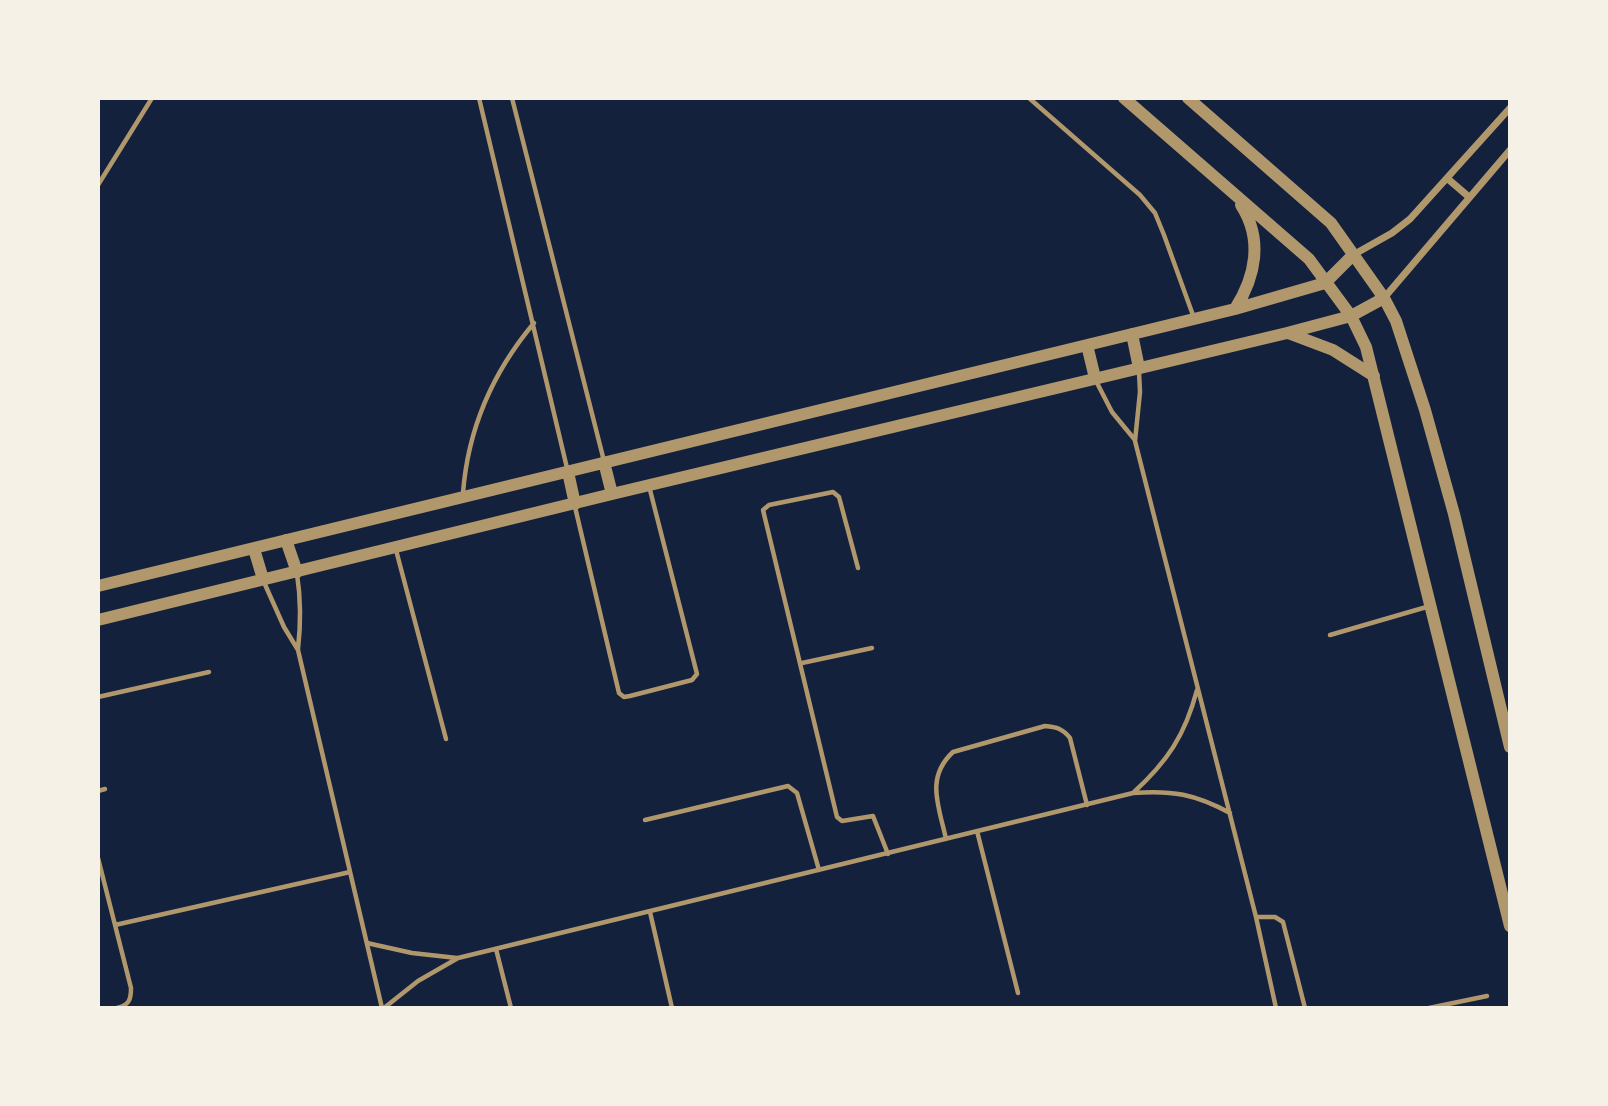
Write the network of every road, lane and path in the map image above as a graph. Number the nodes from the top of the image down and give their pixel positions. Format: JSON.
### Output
{"nodes":[{"id":1,"x":152,"y":98,"type":"edge"},
{"id":2,"x":479,"y":98,"type":"edge"},
{"id":3,"x":512,"y":98,"type":"edge"},
{"id":4,"x":1029,"y":98,"type":"edge"},
{"id":5,"x":1124,"y":98,"type":"edge"},
{"id":6,"x":1188,"y":98,"type":"edge"},
{"id":7,"x":1510,"y":108,"type":"edge"},
{"id":8,"x":1510,"y":150,"type":"edge"},
{"id":9,"x":1448,"y":178,"type":"junction"},
{"id":10,"x":98,"y":185,"type":"edge"},
{"id":11,"x":1235,"y":195,"type":"junction"},
{"id":12,"x":1469,"y":197,"type":"junction"},
{"id":13,"x":1353,"y":255,"type":"junction"},
{"id":14,"x":1325,"y":283,"type":"junction"},
{"id":15,"x":1384,"y":298,"type":"junction"},
{"id":16,"x":1235,"y":309,"type":"junction"},
{"id":17,"x":1351,"y":316,"type":"junction"},
{"id":18,"x":1194,"y":319,"type":"junction"},
{"id":19,"x":534,"y":323,"type":"junction"},
{"id":20,"x":1287,"y":333,"type":"junction"},
{"id":21,"x":1132,"y":334,"type":"junction"},
{"id":22,"x":1087,"y":345,"type":"junction"},
{"id":23,"x":1139,"y":368,"type":"junction"},
{"id":24,"x":1374,"y":376,"type":"junction"},
{"id":25,"x":1095,"y":378,"type":"junction"},
{"id":26,"x":1135,"y":441,"type":"junction"},
{"id":27,"x":604,"y":462,"type":"junction"},
{"id":28,"x":568,"y":472,"type":"junction"},
{"id":29,"x":649,"y":485,"type":"junction"},
{"id":30,"x":612,"y":494,"type":"junction"},
{"id":31,"x":462,"y":498,"type":"junction"},
{"id":32,"x":575,"y":504,"type":"junction"},
{"id":33,"x":286,"y":540,"type":"junction"},
{"id":34,"x":395,"y":547,"type":"junction"},
{"id":35,"x":254,"y":549,"type":"junction"},
{"id":36,"x":858,"y":568,"type":"dead end"},
{"id":37,"x":296,"y":572,"type":"junction"},
{"id":38,"x":263,"y":579,"type":"junction"},
{"id":39,"x":98,"y":586,"type":"edge"},
{"id":40,"x":1431,"y":606,"type":"junction"},
{"id":41,"x":98,"y":620,"type":"edge"},
{"id":42,"x":1330,"y":635,"type":"dead end"},
{"id":43,"x":872,"y":648,"type":"dead end"},
{"id":44,"x":298,"y":650,"type":"junction"},
{"id":45,"x":802,"y":663,"type":"junction"},
{"id":46,"x":209,"y":672,"type":"dead end"},
{"id":47,"x":1198,"y":687,"type":"junction"},
{"id":48,"x":98,"y":697,"type":"edge"},
{"id":49,"x":446,"y":739,"type":"dead end"},
{"id":50,"x":1510,"y":747,"type":"edge"},
{"id":51,"x":105,"y":789,"type":"dead end"},
{"id":52,"x":98,"y":791,"type":"edge"},
{"id":53,"x":1132,"y":793,"type":"junction"},
{"id":54,"x":1087,"y":805,"type":"junction"},
{"id":55,"x":1230,"y":813,"type":"junction"},
{"id":56,"x":645,"y":820,"type":"dead end"},
{"id":57,"x":977,"y":831,"type":"junction"},
{"id":58,"x":946,"y":839,"type":"junction"},
{"id":59,"x":888,"y":853,"type":"junction"},
{"id":60,"x":98,"y":858,"type":"edge"},
{"id":61,"x":819,"y":870,"type":"junction"},
{"id":62,"x":350,"y":872,"type":"junction"},
{"id":63,"x":650,"y":912,"type":"junction"},
{"id":64,"x":1256,"y":916,"type":"junction"},
{"id":65,"x":115,"y":925,"type":"junction"},
{"id":66,"x":1510,"y":926,"type":"edge"},
{"id":67,"x":367,"y":943,"type":"junction"},
{"id":68,"x":496,"y":949,"type":"junction"},
{"id":69,"x":458,"y":958,"type":"junction"},
{"id":70,"x":1018,"y":993,"type":"dead end"},
{"id":71,"x":1487,"y":996,"type":"dead end"},
{"id":72,"x":117,"y":1008,"type":"edge"},
{"id":73,"x":383,"y":1008,"type":"edge"},
{"id":74,"x":511,"y":1008,"type":"edge"},
{"id":75,"x":672,"y":1008,"type":"edge"},
{"id":76,"x":1276,"y":1008,"type":"edge"},
{"id":77,"x":1305,"y":1008,"type":"edge"},
{"id":78,"x":1429,"y":1008,"type":"edge"}],
"edges":[{"from":1,"to":10,"type":"lane"},
{"from":2,"to":19,"type":"lane"},
{"from":3,"to":27,"type":"lane"},
{"from":4,"to":18,"type":"lane"},
{"from":5,"to":11,"type":"street"},
{"from":6,"to":13,"type":"street"},
{"from":7,"to":9,"type":"street"},
{"from":8,"to":12,"type":"street"},
{"from":9,"to":12,"type":"street"},
{"from":9,"to":13,"type":"street"},
{"from":11,"to":14,"type":"street"},
{"from":11,"to":16,"type":"street"},
{"from":12,"to":15,"type":"street"},
{"from":13,"to":14,"type":"street"},
{"from":13,"to":15,"type":"street"},
{"from":14,"to":16,"type":"street"},
{"from":14,"to":17,"type":"street"},
{"from":15,"to":17,"type":"street"},
{"from":15,"to":50,"type":"street"},
{"from":16,"to":18,"type":"street"},
{"from":17,"to":20,"type":"street"},
{"from":17,"to":24,"type":"street"},
{"from":18,"to":21,"type":"street"},
{"from":19,"to":28,"type":"lane"},
{"from":19,"to":31,"type":"lane"},
{"from":20,"to":23,"type":"street"},
{"from":20,"to":24,"type":"street"},
{"from":21,"to":22,"type":"street"},
{"from":21,"to":23,"type":"street"},
{"from":22,"to":25,"type":"street"},
{"from":22,"to":27,"type":"street"},
{"from":23,"to":25,"type":"street"},
{"from":23,"to":26,"type":"lane"},
{"from":24,"to":40,"type":"street"},
{"from":25,"to":26,"type":"lane"},
{"from":25,"to":29,"type":"street"},
{"from":26,"to":47,"type":"lane"},
{"from":27,"to":28,"type":"street"},
{"from":27,"to":30,"type":"street"},
{"from":28,"to":31,"type":"street"},
{"from":28,"to":32,"type":"street"},
{"from":29,"to":30,"type":"street"},
{"from":29,"to":32,"type":"lane"},
{"from":30,"to":32,"type":"street"},
{"from":31,"to":33,"type":"street"},
{"from":32,"to":34,"type":"street"},
{"from":33,"to":35,"type":"street"},
{"from":33,"to":37,"type":"street"},
{"from":34,"to":37,"type":"street"},
{"from":34,"to":49,"type":"lane"},
{"from":35,"to":38,"type":"street"},
{"from":35,"to":39,"type":"street"},
{"from":36,"to":45,"type":"lane"},
{"from":37,"to":38,"type":"street"},
{"from":37,"to":44,"type":"lane"},
{"from":38,"to":41,"type":"street"},
{"from":38,"to":44,"type":"lane"},
{"from":40,"to":42,"type":"lane"},
{"from":40,"to":66,"type":"street"},
{"from":43,"to":45,"type":"lane"},
{"from":44,"to":62,"type":"lane"},
{"from":45,"to":59,"type":"lane"},
{"from":46,"to":48,"type":"lane"},
{"from":47,"to":53,"type":"lane"},
{"from":47,"to":55,"type":"lane"},
{"from":51,"to":52,"type":"lane"},
{"from":53,"to":54,"type":"lane"},
{"from":53,"to":55,"type":"lane"},
{"from":54,"to":57,"type":"lane"},
{"from":54,"to":58,"type":"lane"},
{"from":55,"to":64,"type":"lane"},
{"from":56,"to":61,"type":"lane"},
{"from":57,"to":58,"type":"lane"},
{"from":57,"to":70,"type":"lane"},
{"from":58,"to":59,"type":"lane"},
{"from":59,"to":61,"type":"lane"},
{"from":60,"to":65,"type":"lane"},
{"from":61,"to":63,"type":"lane"},
{"from":62,"to":65,"type":"lane"},
{"from":62,"to":67,"type":"lane"},
{"from":63,"to":68,"type":"lane"},
{"from":63,"to":75,"type":"lane"},
{"from":64,"to":76,"type":"lane"},
{"from":64,"to":77,"type":"lane"},
{"from":65,"to":72,"type":"lane"},
{"from":67,"to":69,"type":"lane"},
{"from":67,"to":73,"type":"lane"},
{"from":68,"to":69,"type":"lane"},
{"from":68,"to":74,"type":"lane"},
{"from":69,"to":73,"type":"lane"},
{"from":71,"to":78,"type":"lane"}]}
